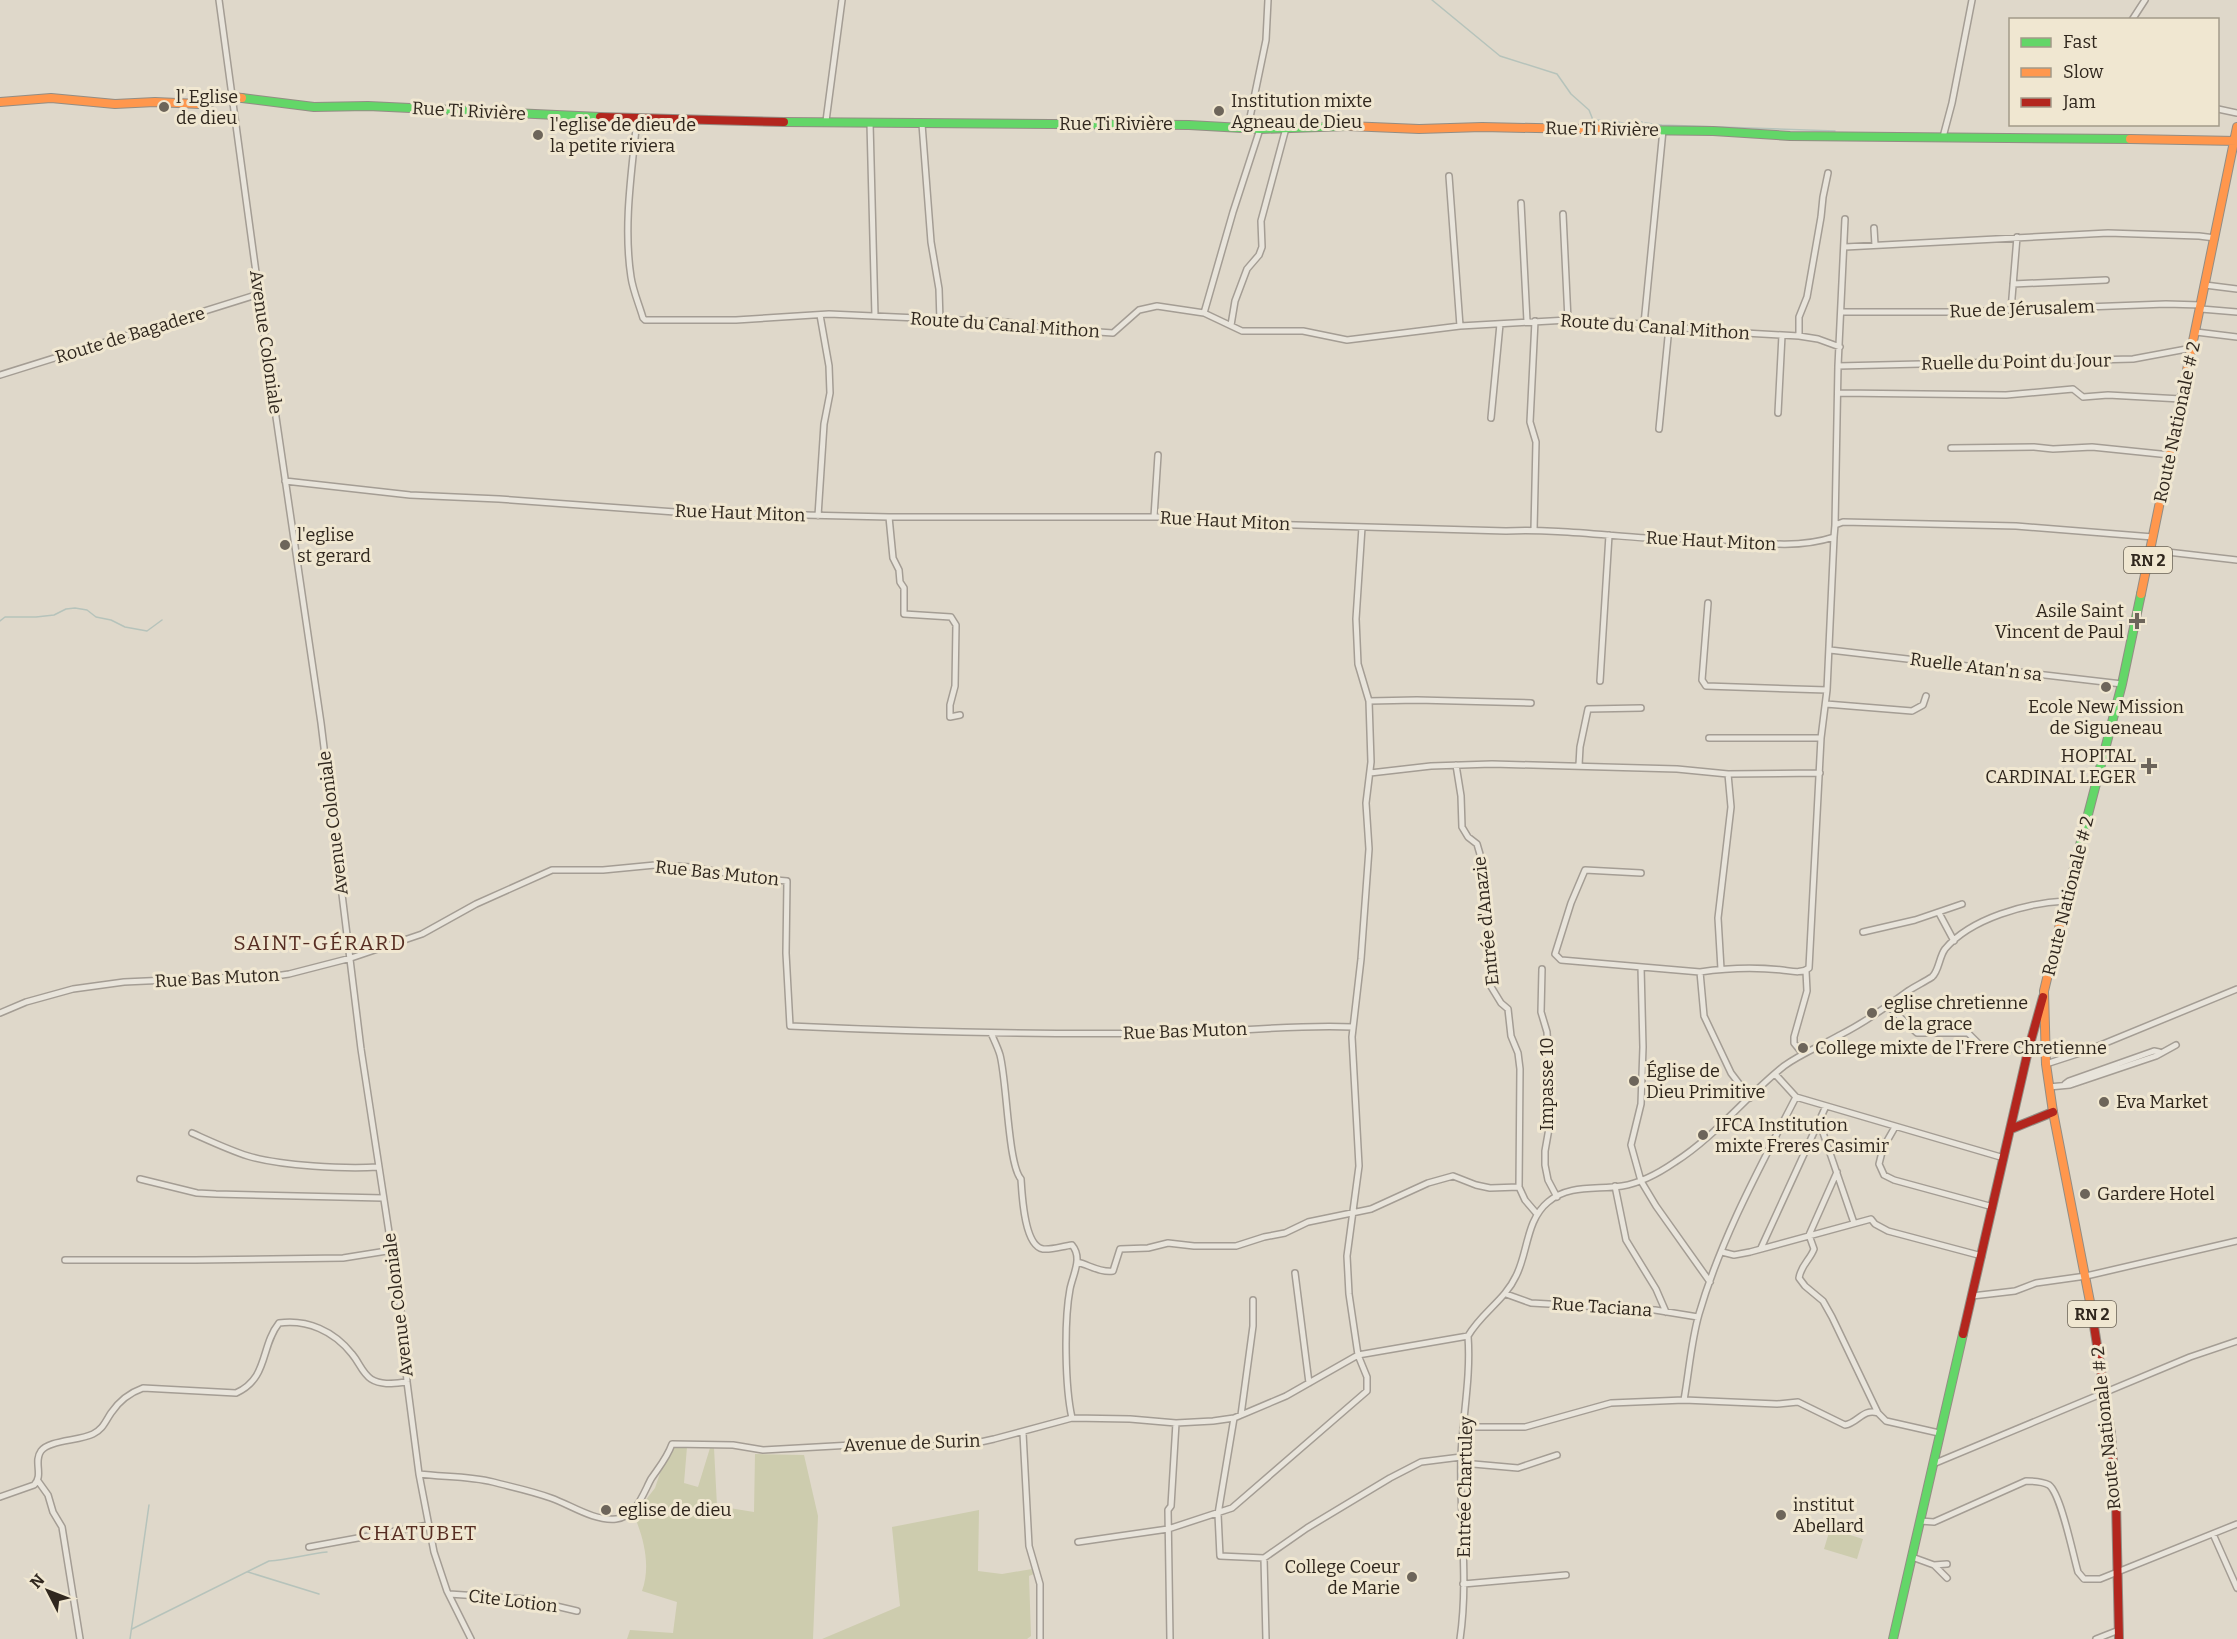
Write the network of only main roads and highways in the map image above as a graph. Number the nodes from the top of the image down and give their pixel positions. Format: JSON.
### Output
{"nodes":[{"id":1,"x":0,"y":102,"type":"edge"},
{"id":2,"x":2237,"y":127,"type":"edge"},
{"id":3,"x":2236,"y":141,"type":"edge"},
{"id":4,"x":2044,"y":991,"type":"junction"},
{"id":5,"x":2053,"y":1112,"type":"junction"},
{"id":6,"x":2011,"y":1129,"type":"junction"},
{"id":7,"x":2119,"y":1635,"type":"edge"},
{"id":8,"x":1893,"y":1639,"type":"edge"}],
"edges":[{"from":1,"to":3,"type":"main road","name":"Rue Ti Rivière"},
{"from":2,"to":3,"type":"main road","name":"Route Nationale # 2","number":"RN 2"},
{"from":3,"to":4,"type":"main road","name":"Route Nationale # 2","number":"RN 2"},
{"from":4,"to":5,"type":"main road","name":"Route Nationale # 2","number":"RN 2"},
{"from":4,"to":6,"type":"main road"},
{"from":5,"to":6,"type":"main road"},
{"from":5,"to":7,"type":"main road","name":"Route Nationale # 2","number":"RN 2"},
{"from":6,"to":8,"type":"main road"}]}
